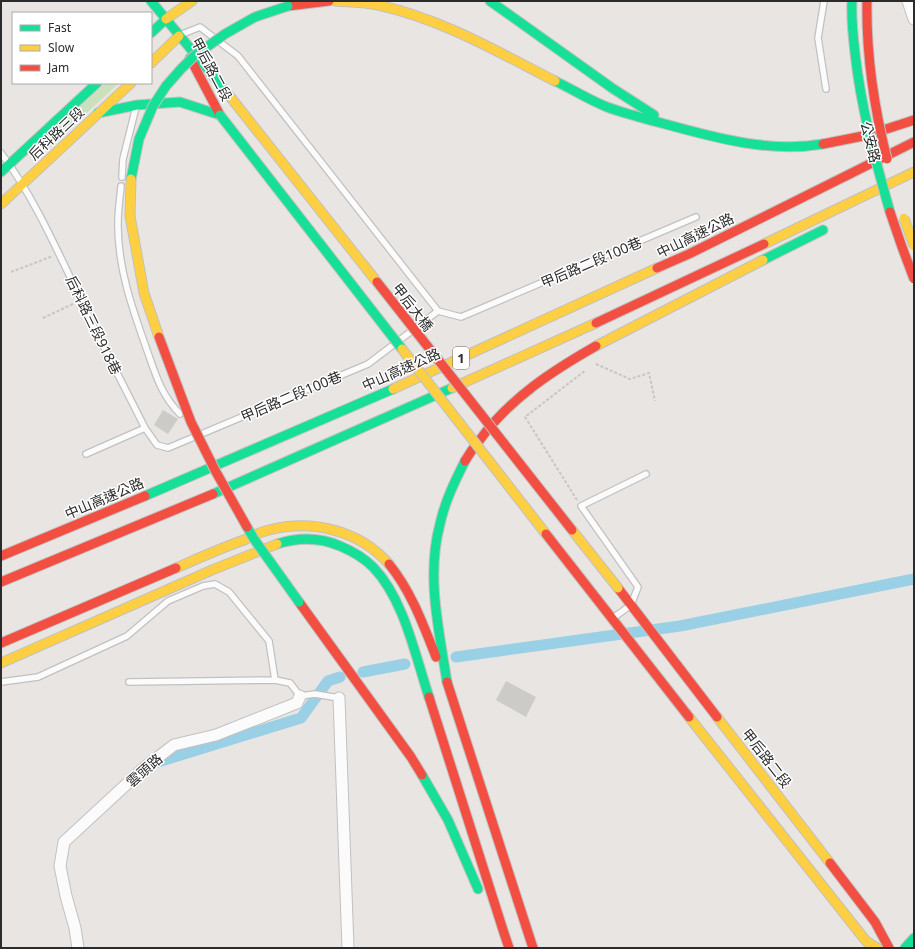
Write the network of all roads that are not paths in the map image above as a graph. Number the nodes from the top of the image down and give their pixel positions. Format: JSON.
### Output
{"nodes":[{"id":1,"x":151,"y":1,"type":"edge"},
{"id":2,"x":192,"y":1,"type":"edge"},
{"id":3,"x":329,"y":1,"type":"edge"},
{"id":4,"x":335,"y":1,"type":"edge"},
{"id":5,"x":490,"y":1,"type":"edge"},
{"id":6,"x":824,"y":1,"type":"edge"},
{"id":7,"x":852,"y":1,"type":"edge"},
{"id":8,"x":867,"y":1,"type":"edge"},
{"id":9,"x":908,"y":1,"type":"edge"},
{"id":10,"x":914,"y":18,"type":"edge"},
{"id":11,"x":166,"y":19,"type":"junction"},
{"id":12,"x":152,"y":32,"type":"edge"},
{"id":13,"x":179,"y":36,"type":"junction"},
{"id":14,"x":152,"y":62,"type":"edge"},
{"id":15,"x":96,"y":84,"type":"edge"},
{"id":16,"x":130,"y":84,"type":"edge"},
{"id":17,"x":826,"y":89,"type":"dead end"},
{"id":18,"x":232,"y":99,"type":"joint"},
{"id":19,"x":137,"y":105,"type":"junction"},
{"id":20,"x":98,"y":113,"type":"junction"},
{"id":21,"x":220,"y":115,"type":"junction"},
{"id":22,"x":914,"y":120,"type":"edge"},
{"id":23,"x":675,"y":126,"type":"junction"},
{"id":24,"x":914,"y":142,"type":"edge"},
{"id":25,"x":1,"y":153,"type":"edge"},
{"id":26,"x":10,"y":164,"type":"junction"},
{"id":27,"x":1,"y":172,"type":"edge"},
{"id":28,"x":914,"y":174,"type":"edge"},
{"id":29,"x":22,"y":185,"type":"junction"},
{"id":30,"x":896,"y":194,"type":"dead end"},
{"id":31,"x":876,"y":202,"type":"dead end"},
{"id":32,"x":1,"y":204,"type":"edge"},
{"id":33,"x":901,"y":208,"type":"dead end"},
{"id":34,"x":696,"y":217,"type":"dead end"},
{"id":35,"x":834,"y":224,"type":"dead end"},
{"id":36,"x":914,"y":246,"type":"edge"},
{"id":37,"x":914,"y":279,"type":"edge"},
{"id":38,"x":438,"y":312,"type":"junction"},
{"id":39,"x":145,"y":428,"type":"junction"},
{"id":40,"x":200,"y":434,"type":"junction"},
{"id":41,"x":86,"y":454,"type":"dead end"},
{"id":42,"x":646,"y":474,"type":"dead end"},
{"id":43,"x":1,"y":556,"type":"edge"},
{"id":44,"x":1,"y":582,"type":"edge"},
{"id":45,"x":618,"y":588,"type":"joint"},
{"id":46,"x":631,"y":605,"type":"junction"},
{"id":47,"x":612,"y":618,"type":"junction"},
{"id":48,"x":1,"y":643,"type":"edge"},
{"id":49,"x":1,"y":663,"type":"edge"},
{"id":50,"x":275,"y":680,"type":"junction"},
{"id":51,"x":1,"y":682,"type":"edge"},
{"id":52,"x":129,"y":682,"type":"dead end"},
{"id":53,"x":447,"y":682,"type":"junction"},
{"id":54,"x":300,"y":696,"type":"junction"},
{"id":55,"x":339,"y":698,"type":"joint"},
{"id":56,"x":503,"y":930,"type":"junction"},
{"id":57,"x":914,"y":938,"type":"edge"},
{"id":58,"x":78,"y":948,"type":"edge"},
{"id":59,"x":348,"y":948,"type":"edge"},
{"id":60,"x":509,"y":948,"type":"edge"},
{"id":61,"x":533,"y":948,"type":"edge"},
{"id":62,"x":877,"y":948,"type":"edge"},
{"id":63,"x":889,"y":948,"type":"edge"},
{"id":64,"x":905,"y":948,"type":"edge"}],
"edges":[{"from":1,"to":11,"type":"main road","name":"甲后路二段"},
{"from":2,"to":11,"type":"main road"},
{"from":3,"to":56,"type":"main road","bridge":true},
{"from":4,"to":23,"type":"main road"},
{"from":5,"to":23,"type":"main road"},
{"from":6,"to":17,"type":"lane"},
{"from":7,"to":37,"type":"main road","name":"公安路","bridge":true},
{"from":8,"to":30,"type":"main road","name":"公安路","bridge":true},
{"from":9,"to":10,"type":"street"},
{"from":11,"to":12,"type":"main road"},
{"from":11,"to":13,"type":"main road","name":"甲后路二段"},
{"from":13,"to":14,"type":"main road"},
{"from":13,"to":18,"type":"main road","name":"甲后路二段"},
{"from":13,"to":21,"type":"main road","name":"甲后路二段"},
{"from":13,"to":38,"type":"lane"},
{"from":15,"to":26,"type":"main road","name":"后科路三段"},
{"from":16,"to":20,"type":"main road","name":"后科路三段"},
{"from":18,"to":45,"type":"main road","name":"甲后大橋","bridge":true},
{"from":19,"to":20,"type":"main road"},
{"from":19,"to":21,"type":"main road"},
{"from":19,"to":40,"type":"lane"},
{"from":20,"to":29,"type":"main road","name":"后科路三段"},
{"from":21,"to":47,"type":"main road","bridge":true},
{"from":22,"to":23,"type":"main road"},
{"from":24,"to":43,"type":"main road","name":"中山高速公路","number":"1"},
{"from":25,"to":26,"type":"lane","name":"后科路三段918巷"},
{"from":26,"to":27,"type":"main road","name":"后科路三段"},
{"from":26,"to":29,"type":"lane","name":"后科路三段918巷"},
{"from":28,"to":31,"type":"main road"},
{"from":28,"to":44,"type":"main road","number":"1"},
{"from":29,"to":32,"type":"main road","name":"后科路三段"},
{"from":29,"to":39,"type":"lane","name":"后科路三段918巷"},
{"from":33,"to":36,"type":"main road","bridge":true},
{"from":34,"to":38,"type":"lane","name":"甲后路二段100巷"},
{"from":35,"to":53,"type":"main road"},
{"from":38,"to":40,"type":"lane","name":"甲后路二段100巷"},
{"from":39,"to":40,"type":"lane","name":"后科路三段918巷"},
{"from":39,"to":41,"type":"lane"},
{"from":42,"to":46,"type":"lane"},
{"from":45,"to":46,"type":"main road","name":"甲后路二段"},
{"from":46,"to":47,"type":"lane"},
{"from":46,"to":63,"type":"main road","name":"甲后路二段"},
{"from":47,"to":62,"type":"main road"},
{"from":48,"to":53,"type":"main road"},
{"from":49,"to":56,"type":"main road"},
{"from":50,"to":51,"type":"lane"},
{"from":50,"to":52,"type":"lane"},
{"from":50,"to":54,"type":"lane"},
{"from":53,"to":61,"type":"main road"},
{"from":54,"to":55,"type":"lane"},
{"from":54,"to":58,"type":"street","name":"雲頭路"},
{"from":55,"to":59,"type":"street"},
{"from":56,"to":60,"type":"main road"},
{"from":57,"to":64,"type":"main road"}]}
